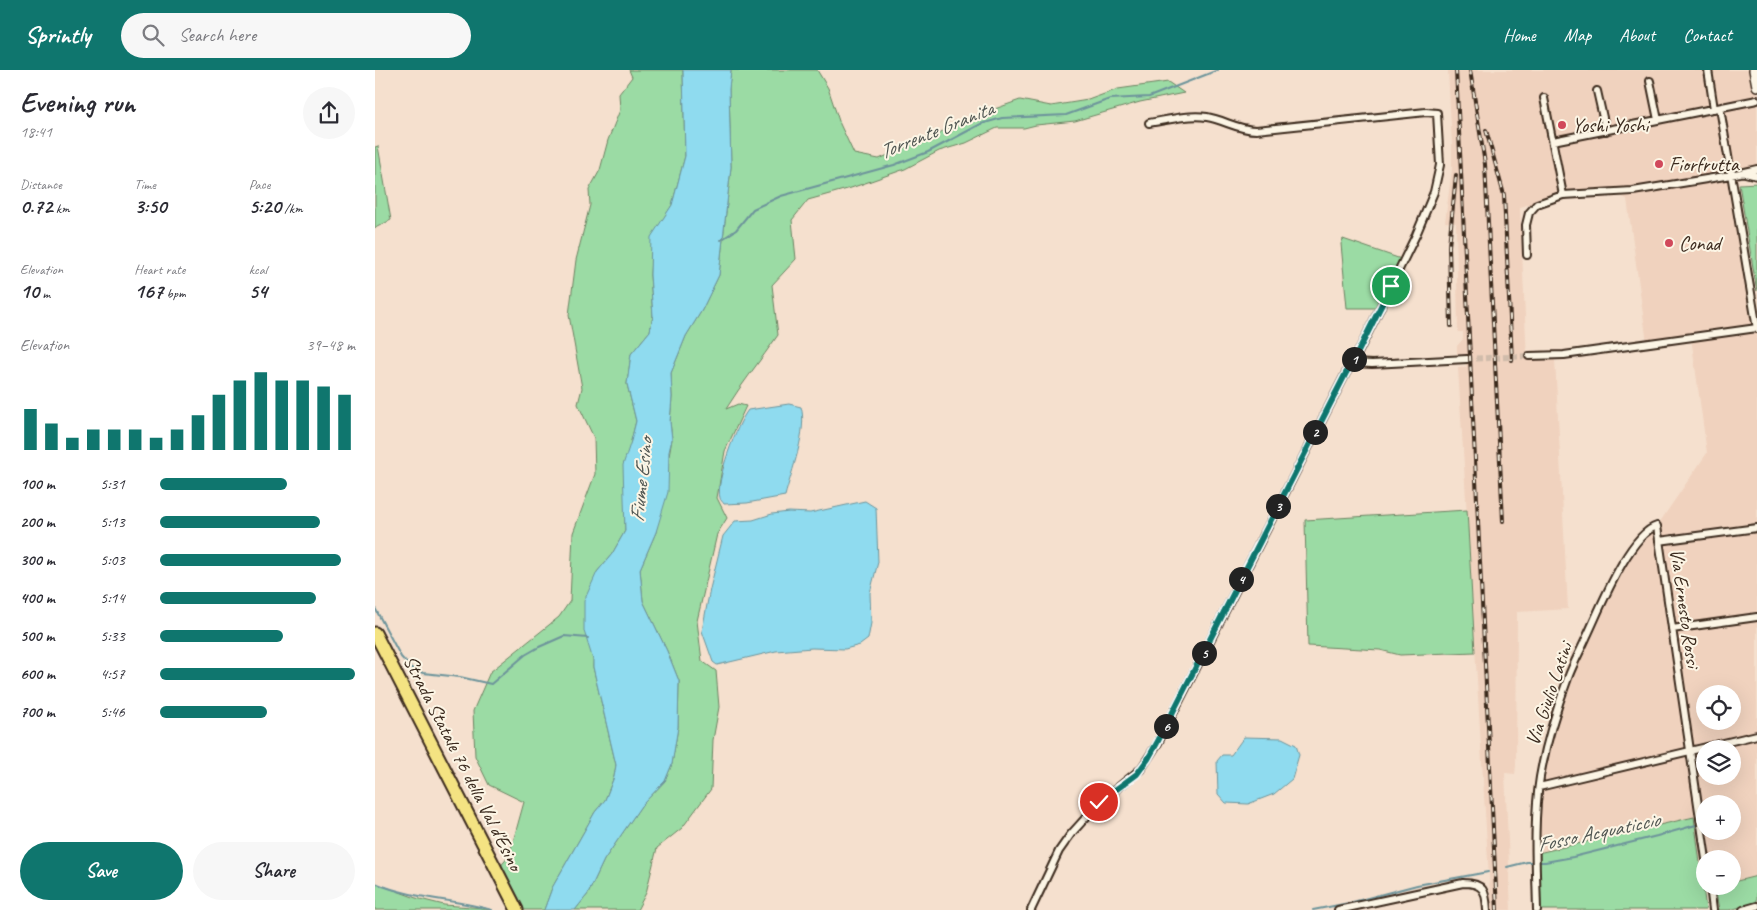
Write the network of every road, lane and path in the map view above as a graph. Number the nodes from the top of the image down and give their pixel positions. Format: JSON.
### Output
{"nodes":[{"id":1,"x":1708,"y":70,"type":"edge"},
{"id":2,"x":1754,"y":70,"type":"edge"},
{"id":3,"x":1650,"y":81,"type":"dead end"},
{"id":4,"x":1757,"y":86,"type":"edge"},
{"id":5,"x":1597,"y":91,"type":"dead end"},
{"id":6,"x":1544,"y":98,"type":"dead end"},
{"id":7,"x":1757,"y":100,"type":"edge"},
{"id":8,"x":1717,"y":108,"type":"junction"},
{"id":9,"x":1658,"y":120,"type":"junction"},
{"id":10,"x":1149,"y":123,"type":"dead end"},
{"id":11,"x":1606,"y":131,"type":"junction"},
{"id":12,"x":1553,"y":141,"type":"junction"},
{"id":13,"x":1757,"y":169,"type":"edge"},
{"id":14,"x":1743,"y":172,"type":"junction"},
{"id":15,"x":1731,"y":175,"type":"junction"},
{"id":16,"x":1757,"y":176,"type":"edge"},
{"id":17,"x":1563,"y":196,"type":"junction"},
{"id":18,"x":1527,"y":255,"type":"dead end"},
{"id":19,"x":1757,"y":328,"type":"edge"},
{"id":20,"x":1529,"y":356,"type":"tunnel mouth"},
{"id":21,"x":1467,"y":359,"type":"tunnel mouth"},
{"id":22,"x":1353,"y":362,"type":"junction"},
{"id":23,"x":1757,"y":528,"type":"edge"},
{"id":24,"x":1659,"y":541,"type":"junction"},
{"id":25,"x":1757,"y":617,"type":"edge"},
{"id":26,"x":1672,"y":629,"type":"junction"},
{"id":27,"x":375,"y":633,"type":"edge"},
{"id":28,"x":375,"y":647,"type":"edge"},
{"id":29,"x":1757,"y":735,"type":"edge"},
{"id":30,"x":1689,"y":752,"type":"junction"},
{"id":31,"x":1539,"y":787,"type":"junction"},
{"id":32,"x":1705,"y":850,"type":"edge"},
{"id":33,"x":489,"y":860,"type":"junction"},
{"id":34,"x":1711,"y":895,"type":"edge"},
{"id":35,"x":1757,"y":906,"type":"edge"},
{"id":36,"x":510,"y":910,"type":"edge"},
{"id":37,"x":517,"y":910,"type":"edge"},
{"id":38,"x":1031,"y":910,"type":"edge"},
{"id":39,"x":1338,"y":910,"type":"edge"},
{"id":40,"x":1487,"y":910,"type":"edge"},
{"id":41,"x":1537,"y":910,"type":"edge"},
{"id":42,"x":1713,"y":910,"type":"edge"},
{"id":43,"x":1743,"y":910,"type":"edge"}],
"edges":[{"from":1,"to":8,"type":"street"},
{"from":2,"to":4,"type":"main road"},
{"from":3,"to":9,"type":"street"},
{"from":5,"to":11,"type":"street"},
{"from":6,"to":12,"type":"street"},
{"from":7,"to":8,"type":"street"},
{"from":8,"to":9,"type":"street"},
{"from":8,"to":15,"type":"street"},
{"from":9,"to":11,"type":"street"},
{"from":10,"to":22,"type":"street"},
{"from":11,"to":12,"type":"street"},
{"from":12,"to":17,"type":"street"},
{"from":13,"to":14,"type":"street"},
{"from":14,"to":15,"type":"street"},
{"from":14,"to":16,"type":"street"},
{"from":15,"to":17,"type":"street"},
{"from":15,"to":19,"type":"street"},
{"from":17,"to":18,"type":"street"},
{"from":19,"to":20,"type":"street"},
{"from":21,"to":22,"type":"street"},
{"from":22,"to":38,"type":"street"},
{"from":23,"to":24,"type":"street"},
{"from":24,"to":26,"type":"street","name":"Via Ernesto Rossi"},
{"from":24,"to":31,"type":"street","name":"Via Giulio Latini"},
{"from":25,"to":26,"type":"street"},
{"from":26,"to":30,"type":"street","name":"Via Ernesto Rossi"},
{"from":27,"to":33,"type":"highway","name":"Strada Statale 76 della Val d'Esino"},
{"from":28,"to":33,"type":"highway","name":"Strada Statale 76 della Val d'Esino"},
{"from":29,"to":30,"type":"street"},
{"from":30,"to":31,"type":"street"},
{"from":30,"to":32,"type":"street","name":"Via Ernesto Rossi"},
{"from":31,"to":41,"type":"street","name":"Via Giulio Latini"},
{"from":33,"to":36,"type":"highway","name":"Strada Statale 76 della Val d'Esino"},
{"from":33,"to":37,"type":"highway","name":"Strada Statale 76 della Val d'Esino"},
{"from":34,"to":42,"type":"street"},
{"from":35,"to":43,"type":"street"},
{"from":39,"to":40,"type":"street"}]}
